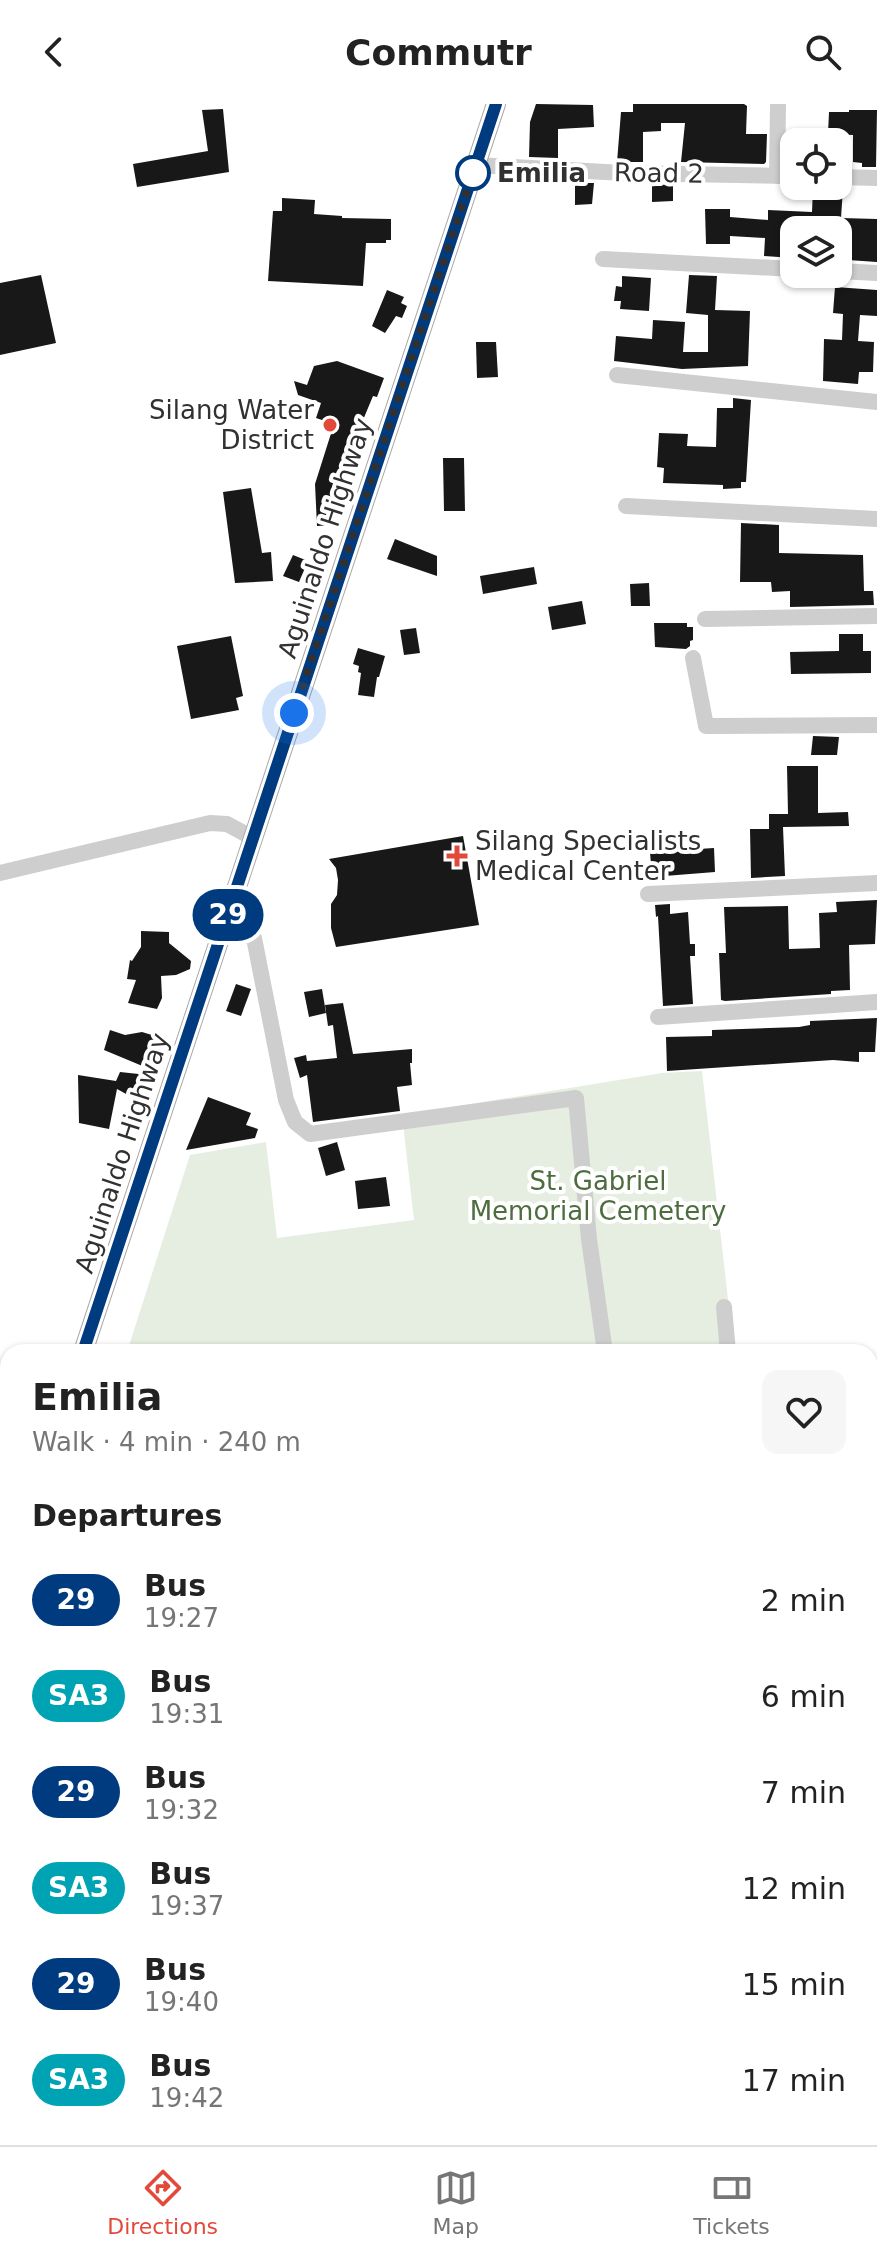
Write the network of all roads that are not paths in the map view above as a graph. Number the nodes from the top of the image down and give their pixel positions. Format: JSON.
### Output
{"nodes":[{"id":1,"x":496,"y":104,"type":"edge"},
{"id":2,"x":778,"y":104,"type":"edge"},
{"id":3,"x":780,"y":128,"type":"edge"},
{"id":4,"x":475,"y":165,"type":"junction"},
{"id":5,"x":780,"y":176,"type":"edge"},
{"id":6,"x":852,"y":177,"type":"edge"},
{"id":7,"x":877,"y":178,"type":"edge"},
{"id":8,"x":603,"y":259,"type":"dead end"},
{"id":9,"x":780,"y":268,"type":"edge"},
{"id":10,"x":852,"y":272,"type":"edge"},
{"id":11,"x":877,"y":273,"type":"edge"},
{"id":12,"x":617,"y":375,"type":"dead end"},
{"id":13,"x":877,"y":402,"type":"edge"},
{"id":14,"x":626,"y":506,"type":"dead end"},
{"id":15,"x":877,"y":519,"type":"edge"},
{"id":16,"x":877,"y":616,"type":"edge"},
{"id":17,"x":705,"y":619,"type":"dead end"},
{"id":18,"x":693,"y":658,"type":"dead end"},
{"id":19,"x":877,"y":725,"type":"edge"},
{"id":20,"x":253,"y":838,"type":"junction"},
{"id":21,"x":0,"y":873,"type":"edge"},
{"id":22,"x":877,"y":883,"type":"edge"},
{"id":23,"x":648,"y":894,"type":"dead end"},
{"id":24,"x":224,"y":927,"type":"junction"},
{"id":25,"x":877,"y":1002,"type":"edge"},
{"id":26,"x":658,"y":1017,"type":"dead end"},
{"id":27,"x":724,"y":1307,"type":"dead end"},
{"id":28,"x":86,"y":1344,"type":"edge"},
{"id":29,"x":604,"y":1344,"type":"edge"},
{"id":30,"x":727,"y":1344,"type":"edge"}],
"edges":[{"from":1,"to":4,"type":"main road","name":"Aguinaldo Highway"},
{"from":2,"to":3,"type":"street"},
{"from":4,"to":5,"type":"street","name":"Road 2"},
{"from":4,"to":20,"type":"main road","name":"Aguinaldo Highway"},
{"from":6,"to":7,"type":"street"},
{"from":8,"to":9,"type":"street"},
{"from":10,"to":11,"type":"street"},
{"from":12,"to":13,"type":"street"},
{"from":14,"to":15,"type":"street"},
{"from":16,"to":17,"type":"street"},
{"from":18,"to":19,"type":"street"},
{"from":20,"to":21,"type":"street"},
{"from":20,"to":24,"type":"main road","name":"Aguinaldo Highway"},
{"from":22,"to":23,"type":"street"},
{"from":24,"to":28,"type":"main road","name":"Aguinaldo Highway"},
{"from":24,"to":29,"type":"street"},
{"from":25,"to":26,"type":"street"},
{"from":27,"to":30,"type":"street"}]}
